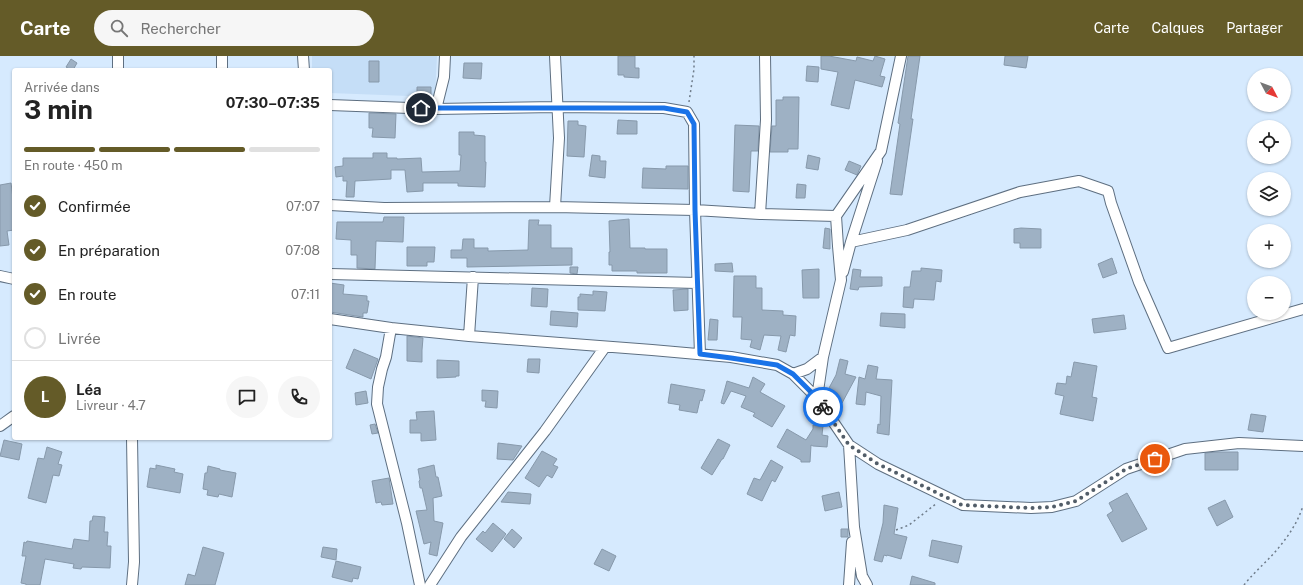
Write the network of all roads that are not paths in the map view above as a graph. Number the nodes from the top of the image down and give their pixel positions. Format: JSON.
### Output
{"nodes":[{"id":1,"x":118,"y":56,"type":"edge"},
{"id":2,"x":222,"y":56,"type":"edge"},
{"id":3,"x":303,"y":56,"type":"edge"},
{"id":4,"x":445,"y":56,"type":"edge"},
{"id":5,"x":555,"y":56,"type":"edge"},
{"id":6,"x":765,"y":56,"type":"edge"},
{"id":7,"x":901,"y":56,"type":"edge"},
{"id":8,"x":118,"y":68,"type":"edge"},
{"id":9,"x":222,"y":68,"type":"edge"},
{"id":10,"x":304,"y":68,"type":"edge"},
{"id":11,"x":332,"y":105,"type":"edge"},
{"id":12,"x":556,"y":107,"type":"junction"},
{"id":13,"x":436,"y":109,"type":"junction"},
{"id":14,"x":881,"y":151,"type":"junction"},
{"id":15,"x":332,"y":206,"type":"edge"},
{"id":16,"x":555,"y":207,"type":"junction"},
{"id":17,"x":695,"y":210,"type":"junction"},
{"id":18,"x":760,"y":214,"type":"junction"},
{"id":19,"x":836,"y":216,"type":"junction"},
{"id":20,"x":851,"y":242,"type":"junction"},
{"id":21,"x":332,"y":274,"type":"edge"},
{"id":22,"x":0,"y":276,"type":"edge"},
{"id":23,"x":473,"y":277,"type":"junction"},
{"id":24,"x":12,"y":279,"type":"edge"},
{"id":25,"x":841,"y":280,"type":"junction"},
{"id":26,"x":697,"y":283,"type":"junction"},
{"id":27,"x":1303,"y":309,"type":"edge"},
{"id":28,"x":332,"y":318,"type":"edge"},
{"id":29,"x":391,"y":328,"type":"junction"},
{"id":30,"x":469,"y":336,"type":"junction"},
{"id":31,"x":605,"y":347,"type":"junction"},
{"id":32,"x":700,"y":354,"type":"junction"},
{"id":33,"x":823,"y":357,"type":"junction"},
{"id":34,"x":793,"y":374,"type":"junction"},
{"id":35,"x":817,"y":398,"type":"junction"},
{"id":36,"x":12,"y":417,"type":"edge"},
{"id":37,"x":0,"y":426,"type":"edge"},
{"id":38,"x":132,"y":440,"type":"edge"},
{"id":39,"x":849,"y":445,"type":"junction"},
{"id":40,"x":1303,"y":446,"type":"edge"},
{"id":41,"x":854,"y":526,"type":"junction"},
{"id":42,"x":132,"y":585,"type":"edge"},
{"id":43,"x":420,"y":585,"type":"edge"},
{"id":44,"x":430,"y":585,"type":"edge"},
{"id":45,"x":849,"y":585,"type":"edge"},
{"id":46,"x":867,"y":585,"type":"edge"}],
"edges":[{"from":1,"to":8,"type":"street"},
{"from":2,"to":9,"type":"street"},
{"from":3,"to":10,"type":"street"},
{"from":4,"to":13,"type":"street"},
{"from":5,"to":12,"type":"street"},
{"from":6,"to":18,"type":"street"},
{"from":7,"to":14,"type":"street"},
{"from":11,"to":13,"type":"street"},
{"from":12,"to":13,"type":"street"},
{"from":12,"to":16,"type":"street"},
{"from":12,"to":17,"type":"street"},
{"from":14,"to":19,"type":"street"},
{"from":14,"to":20,"type":"street"},
{"from":15,"to":16,"type":"street"},
{"from":16,"to":17,"type":"street"},
{"from":17,"to":18,"type":"street"},
{"from":17,"to":26,"type":"street"},
{"from":18,"to":19,"type":"street"},
{"from":19,"to":25,"type":"street"},
{"from":20,"to":25,"type":"street"},
{"from":20,"to":27,"type":"street"},
{"from":21,"to":23,"type":"street"},
{"from":22,"to":24,"type":"street"},
{"from":23,"to":26,"type":"street"},
{"from":23,"to":30,"type":"street"},
{"from":25,"to":33,"type":"street"},
{"from":26,"to":32,"type":"street"},
{"from":28,"to":29,"type":"street"},
{"from":29,"to":30,"type":"street"},
{"from":29,"to":43,"type":"street"},
{"from":30,"to":31,"type":"street"},
{"from":31,"to":32,"type":"street"},
{"from":31,"to":44,"type":"street"},
{"from":32,"to":34,"type":"street"},
{"from":33,"to":34,"type":"street"},
{"from":33,"to":35,"type":"street"},
{"from":34,"to":35,"type":"street"},
{"from":35,"to":39,"type":"street"},
{"from":36,"to":37,"type":"street"},
{"from":38,"to":42,"type":"street"},
{"from":39,"to":40,"type":"street"},
{"from":39,"to":41,"type":"street"},
{"from":41,"to":45,"type":"street"},
{"from":41,"to":46,"type":"street"}]}
